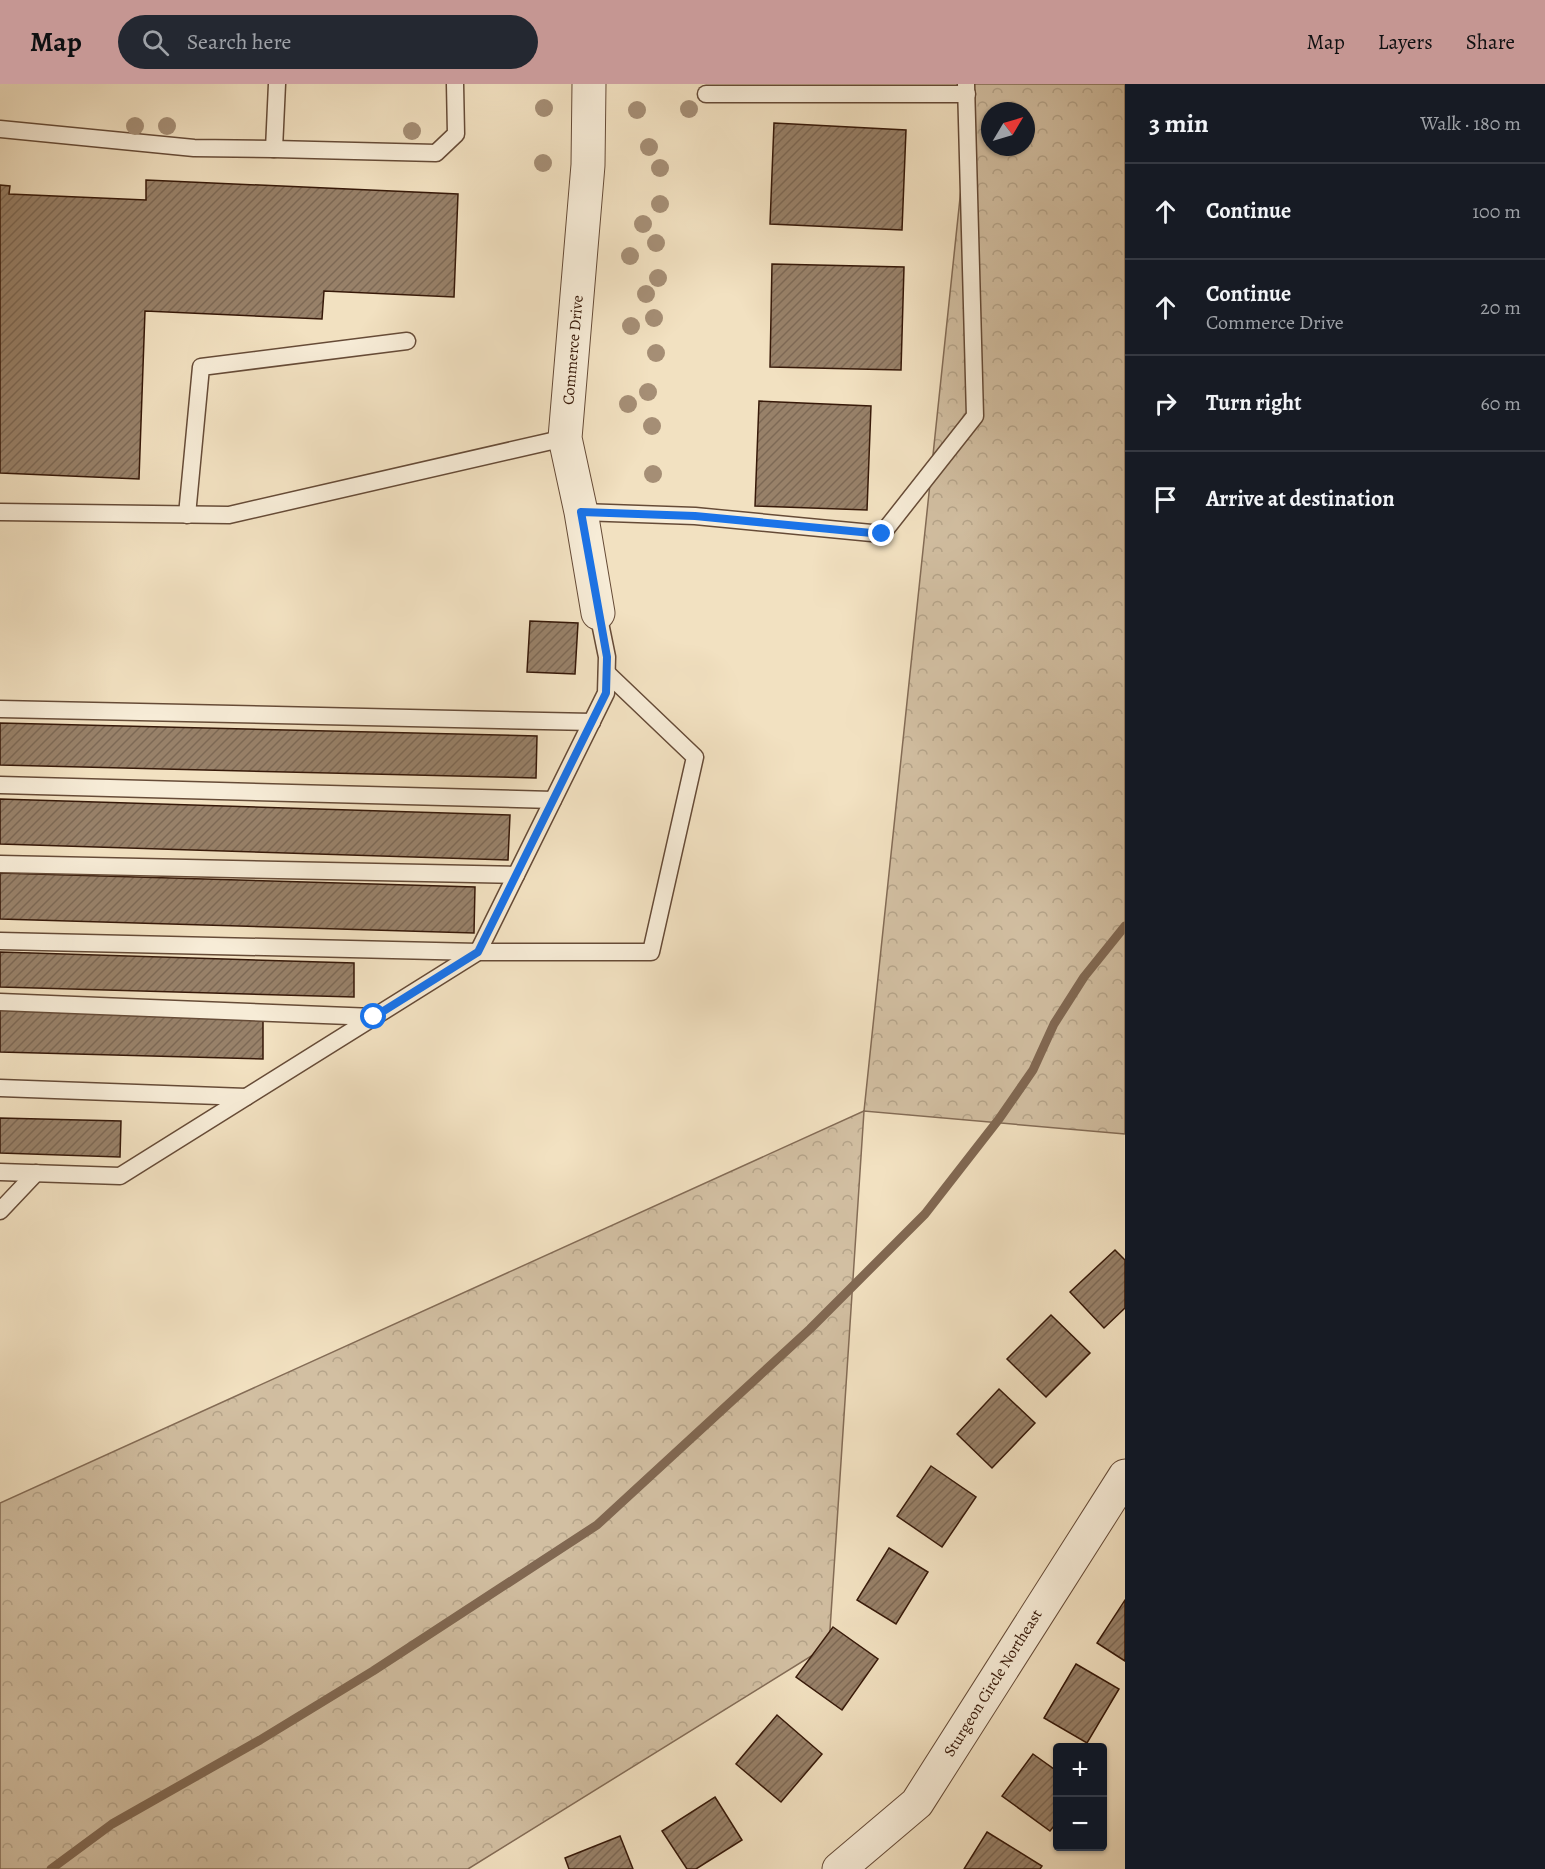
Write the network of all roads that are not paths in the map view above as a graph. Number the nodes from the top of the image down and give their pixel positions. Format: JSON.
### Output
{"nodes":[{"id":1,"x":277,"y":84,"type":"edge"},
{"id":2,"x":455,"y":84,"type":"edge"},
{"id":3,"x":589,"y":84,"type":"edge"},
{"id":4,"x":967,"y":89,"type":"edge"},
{"id":5,"x":706,"y":94,"type":"dead end"},
{"id":6,"x":0,"y":129,"type":"edge"},
{"id":7,"x":274,"y":149,"type":"junction"},
{"id":8,"x":407,"y":341,"type":"dead end"},
{"id":9,"x":565,"y":438,"type":"junction"},
{"id":10,"x":0,"y":512,"type":"edge"},
{"id":11,"x":581,"y":512,"type":"junction"},
{"id":12,"x":187,"y":515,"type":"junction"},
{"id":13,"x":598,"y":614,"type":"joint"},
{"id":14,"x":607,"y":673,"type":"junction"},
{"id":15,"x":0,"y":709,"type":"edge"},
{"id":16,"x":592,"y":722,"type":"junction"},
{"id":17,"x":0,"y":785,"type":"edge"},
{"id":18,"x":553,"y":800,"type":"junction"},
{"id":19,"x":0,"y":864,"type":"edge"},
{"id":20,"x":516,"y":874,"type":"junction"},
{"id":21,"x":0,"y":941,"type":"edge"},
{"id":22,"x":478,"y":952,"type":"junction"},
{"id":23,"x":0,"y":1002,"type":"edge"},
{"id":24,"x":374,"y":1017,"type":"junction"},
{"id":25,"x":0,"y":1088,"type":"edge"},
{"id":26,"x":246,"y":1097,"type":"junction"},
{"id":27,"x":0,"y":1172,"type":"edge"},
{"id":28,"x":36,"y":1173,"type":"junction"},
{"id":29,"x":0,"y":1211,"type":"edge"},
{"id":30,"x":1125,"y":1476,"type":"edge"},
{"id":31,"x":839,"y":1869,"type":"edge"}],
"edges":[{"from":1,"to":7,"type":"lane"},
{"from":2,"to":7,"type":"lane"},
{"from":3,"to":9,"type":"street","name":"Commerce Drive"},
{"from":4,"to":5,"type":"lane"},
{"from":4,"to":11,"type":"lane"},
{"from":6,"to":7,"type":"lane"},
{"from":8,"to":12,"type":"lane"},
{"from":9,"to":11,"type":"street","name":"Commerce Drive"},
{"from":9,"to":12,"type":"lane"},
{"from":10,"to":12,"type":"lane"},
{"from":11,"to":13,"type":"street","name":"Commerce Drive"},
{"from":13,"to":14,"type":"lane"},
{"from":14,"to":16,"type":"lane"},
{"from":14,"to":22,"type":"lane"},
{"from":15,"to":16,"type":"lane"},
{"from":16,"to":18,"type":"lane"},
{"from":17,"to":18,"type":"lane"},
{"from":18,"to":20,"type":"lane"},
{"from":19,"to":20,"type":"lane"},
{"from":20,"to":22,"type":"lane"},
{"from":21,"to":22,"type":"lane"},
{"from":22,"to":24,"type":"lane"},
{"from":23,"to":24,"type":"lane"},
{"from":24,"to":26,"type":"lane"},
{"from":25,"to":26,"type":"lane"},
{"from":26,"to":28,"type":"lane"},
{"from":27,"to":28,"type":"lane"},
{"from":28,"to":29,"type":"lane"},
{"from":30,"to":31,"type":"street","name":"Sturgeon Circle Northeast"}]}
